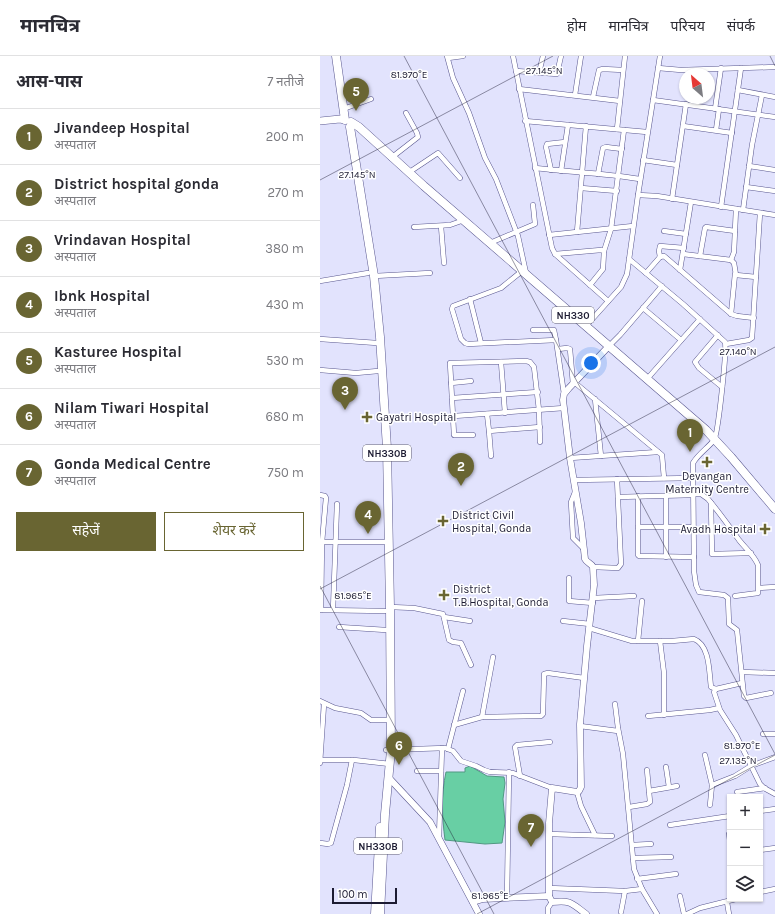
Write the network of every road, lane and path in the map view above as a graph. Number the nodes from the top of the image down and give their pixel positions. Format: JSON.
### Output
{"nodes":[{"id":1,"x":336,"y":56,"type":"edge"},
{"id":2,"x":463,"y":56,"type":"edge"},
{"id":3,"x":513,"y":56,"type":"edge"},
{"id":4,"x":543,"y":56,"type":"edge"},
{"id":5,"x":561,"y":56,"type":"edge"},
{"id":6,"x":581,"y":56,"type":"edge"},
{"id":7,"x":624,"y":56,"type":"edge"},
{"id":8,"x":660,"y":56,"type":"edge"},
{"id":9,"x":448,"y":57,"type":"edge"},
{"id":10,"x":775,"y":67,"type":"edge"},
{"id":11,"x":658,"y":68,"type":"junction"},
{"id":12,"x":721,"y":68,"type":"junction"},
{"id":13,"x":741,"y":68,"type":"junction"},
{"id":14,"x":623,"y":70,"type":"junction"},
{"id":15,"x":516,"y":71,"type":"junction"},
{"id":16,"x":538,"y":73,"type":"junction"},
{"id":17,"x":340,"y":86,"type":"junction"},
{"id":18,"x":519,"y":89,"type":"junction"},
{"id":19,"x":738,"y":90,"type":"junction"},
{"id":20,"x":575,"y":95,"type":"junction"},
{"id":21,"x":762,"y":95,"type":"junction"},
{"id":22,"x":593,"y":97,"type":"junction"},
{"id":23,"x":775,"y":97,"type":"edge"},
{"id":24,"x":371,"y":99,"type":"dead end"},
{"id":25,"x":653,"y":100,"type":"junction"},
{"id":26,"x":620,"y":101,"type":"junction"},
{"id":27,"x":679,"y":103,"type":"edge"},
{"id":28,"x":686,"y":104,"type":"joint"},
{"id":29,"x":346,"y":108,"type":"junction"},
{"id":30,"x":717,"y":109,"type":"junction"},
{"id":31,"x":735,"y":112,"type":"junction"},
{"id":32,"x":406,"y":113,"type":"dead end"},
{"id":33,"x":758,"y":115,"type":"junction"},
{"id":34,"x":775,"y":117,"type":"edge"},
{"id":35,"x":320,"y":121,"type":"edge"},
{"id":36,"x":526,"y":121,"type":"junction"},
{"id":37,"x":347,"y":123,"type":"junction"},
{"id":38,"x":568,"y":125,"type":"junction"},
{"id":39,"x":586,"y":126,"type":"junction"},
{"id":40,"x":683,"y":126,"type":"junction"},
{"id":41,"x":617,"y":129,"type":"junction"},
{"id":42,"x":624,"y":130,"type":"junction"},
{"id":43,"x":716,"y":130,"type":"junction"},
{"id":44,"x":647,"y":132,"type":"junction"},
{"id":45,"x":732,"y":133,"type":"junction"},
{"id":46,"x":565,"y":142,"type":"junction"},
{"id":47,"x":622,"y":148,"type":"junction"},
{"id":48,"x":391,"y":158,"type":"junction"},
{"id":49,"x":643,"y":160,"type":"junction"},
{"id":50,"x":677,"y":164,"type":"junction"},
{"id":51,"x":749,"y":166,"type":"junction"},
{"id":52,"x":535,"y":168,"type":"junction"},
{"id":53,"x":551,"y":170,"type":"junction"},
{"id":54,"x":775,"y":170,"type":"edge"},
{"id":55,"x":561,"y":171,"type":"junction"},
{"id":56,"x":408,"y":173,"type":"junction"},
{"id":57,"x":582,"y":173,"type":"junction"},
{"id":58,"x":598,"y":174,"type":"junction"},
{"id":59,"x":619,"y":175,"type":"junction"},
{"id":60,"x":460,"y":178,"type":"dead end"},
{"id":61,"x":640,"y":179,"type":"junction"},
{"id":62,"x":746,"y":187,"type":"junction"},
{"id":63,"x":581,"y":188,"type":"junction"},
{"id":64,"x":617,"y":191,"type":"junction"},
{"id":65,"x":775,"y":191,"type":"edge"},
{"id":66,"x":638,"y":195,"type":"junction"},
{"id":67,"x":672,"y":199,"type":"junction"},
{"id":68,"x":691,"y":202,"type":"junction"},
{"id":69,"x":533,"y":205,"type":"dead end"},
{"id":70,"x":721,"y":207,"type":"junction"},
{"id":71,"x":736,"y":209,"type":"junction"},
{"id":72,"x":743,"y":210,"type":"junction"},
{"id":73,"x":760,"y":213,"type":"junction"},
{"id":74,"x":775,"y":215,"type":"edge"},
{"id":75,"x":464,"y":220,"type":"junction"},
{"id":76,"x":441,"y":226,"type":"junction"},
{"id":77,"x":633,"y":226,"type":"junction"},
{"id":78,"x":414,"y":227,"type":"dead end"},
{"id":79,"x":611,"y":229,"type":"junction"},
{"id":80,"x":516,"y":231,"type":"junction"},
{"id":81,"x":664,"y":231,"type":"dead end"},
{"id":82,"x":735,"y":231,"type":"junction"},
{"id":83,"x":577,"y":232,"type":"junction"},
{"id":84,"x":686,"y":234,"type":"junction"},
{"id":85,"x":549,"y":235,"type":"junction"},
{"id":86,"x":490,"y":243,"type":"junction"},
{"id":87,"x":684,"y":248,"type":"junction"},
{"id":88,"x":604,"y":251,"type":"junction"},
{"id":89,"x":555,"y":254,"type":"junction"},
{"id":90,"x":683,"y":254,"type":"junction"},
{"id":91,"x":700,"y":256,"type":"junction"},
{"id":92,"x":660,"y":257,"type":"junction"},
{"id":93,"x":629,"y":259,"type":"junction"},
{"id":94,"x":731,"y":260,"type":"junction"},
{"id":95,"x":444,"y":263,"type":"dead end"},
{"id":96,"x":680,"y":270,"type":"junction"},
{"id":97,"x":430,"y":273,"type":"dead end"},
{"id":98,"x":525,"y":273,"type":"junction"},
{"id":99,"x":646,"y":273,"type":"junction"},
{"id":100,"x":371,"y":274,"type":"junction"},
{"id":101,"x":735,"y":274,"type":"junction"},
{"id":102,"x":756,"y":277,"type":"junction"},
{"id":103,"x":320,"y":281,"type":"edge"},
{"id":104,"x":590,"y":285,"type":"junction"},
{"id":105,"x":662,"y":286,"type":"junction"},
{"id":106,"x":470,"y":299,"type":"junction"},
{"id":107,"x":608,"y":301,"type":"junction"},
{"id":108,"x":643,"y":308,"type":"junction"},
{"id":109,"x":731,"y":314,"type":"junction"},
{"id":110,"x":700,"y":318,"type":"junction"},
{"id":111,"x":754,"y":318,"type":"junction"},
{"id":112,"x":586,"y":326,"type":"junction"},
{"id":113,"x":533,"y":330,"type":"dead end"},
{"id":114,"x":718,"y":335,"type":"junction"},
{"id":115,"x":320,"y":339,"type":"edge"},
{"id":116,"x":556,"y":340,"type":"junction"},
{"id":117,"x":681,"y":340,"type":"junction"},
{"id":118,"x":376,"y":343,"type":"junction"},
{"id":119,"x":482,"y":343,"type":"junction"},
{"id":120,"x":726,"y":344,"type":"junction"},
{"id":121,"x":609,"y":346,"type":"junction"},
{"id":122,"x":558,"y":349,"type":"junction"},
{"id":123,"x":502,"y":362,"type":"junction"},
{"id":124,"x":320,"y":370,"type":"edge"},
{"id":125,"x":378,"y":371,"type":"junction"},
{"id":126,"x":647,"y":379,"type":"junction"},
{"id":127,"x":472,"y":381,"type":"dead end"},
{"id":128,"x":451,"y":383,"type":"junction"},
{"id":129,"x":574,"y":383,"type":"junction"},
{"id":130,"x":722,"y":387,"type":"junction"},
{"id":131,"x":538,"y":392,"type":"junction"},
{"id":132,"x":564,"y":394,"type":"junction"},
{"id":133,"x":504,"y":395,"type":"junction"},
{"id":134,"x":452,"y":398,"type":"junction"},
{"id":135,"x":595,"y":399,"type":"junction"},
{"id":136,"x":564,"y":408,"type":"junction"},
{"id":137,"x":540,"y":410,"type":"junction"},
{"id":138,"x":505,"y":413,"type":"junction"},
{"id":139,"x":487,"y":414,"type":"junction"},
{"id":140,"x":454,"y":416,"type":"junction"},
{"id":141,"x":540,"y":427,"type":"junction"},
{"id":142,"x":488,"y":431,"type":"junction"},
{"id":143,"x":473,"y":436,"type":"dead end"},
{"id":144,"x":715,"y":440,"type":"junction"},
{"id":145,"x":540,"y":442,"type":"dead end"},
{"id":146,"x":658,"y":452,"type":"junction"},
{"id":147,"x":491,"y":456,"type":"dead end"},
{"id":148,"x":601,"y":456,"type":"junction"},
{"id":149,"x":570,"y":458,"type":"junction"},
{"id":150,"x":664,"y":478,"type":"junction"},
{"id":151,"x":693,"y":478,"type":"junction"},
{"id":152,"x":574,"y":480,"type":"junction"},
{"id":153,"x":617,"y":480,"type":"junction"},
{"id":154,"x":575,"y":492,"type":"junction"},
{"id":155,"x":320,"y":495,"type":"edge"},
{"id":156,"x":693,"y":495,"type":"junction"},
{"id":157,"x":618,"y":496,"type":"junction"},
{"id":158,"x":638,"y":496,"type":"junction"},
{"id":159,"x":666,"y":496,"type":"junction"},
{"id":160,"x":711,"y":503,"type":"junction"},
{"id":161,"x":337,"y":504,"type":"dead end"},
{"id":162,"x":775,"y":509,"type":"edge"},
{"id":163,"x":638,"y":527,"type":"junction"},
{"id":164,"x":666,"y":527,"type":"junction"},
{"id":165,"x":693,"y":527,"type":"junction"},
{"id":166,"x":321,"y":542,"type":"edge"},
{"id":167,"x":336,"y":542,"type":"junction"},
{"id":168,"x":384,"y":542,"type":"junction"},
{"id":169,"x":584,"y":549,"type":"junction"},
{"id":170,"x":751,"y":553,"type":"junction"},
{"id":171,"x":666,"y":557,"type":"junction"},
{"id":172,"x":694,"y":557,"type":"junction"},
{"id":173,"x":593,"y":567,"type":"junction"},
{"id":174,"x":569,"y":578,"type":"dead end"},
{"id":175,"x":775,"y":587,"type":"edge"},
{"id":176,"x":759,"y":588,"type":"junction"},
{"id":177,"x":634,"y":596,"type":"dead end"},
{"id":178,"x":735,"y":596,"type":"dead end"},
{"id":179,"x":593,"y":600,"type":"junction"},
{"id":180,"x":642,"y":601,"type":"dead end"},
{"id":181,"x":388,"y":609,"type":"junction"},
{"id":182,"x":321,"y":610,"type":"edge"},
{"id":183,"x":333,"y":610,"type":"junction"},
{"id":184,"x":444,"y":617,"type":"junction"},
{"id":185,"x":470,"y":621,"type":"dead end"},
{"id":186,"x":563,"y":621,"type":"dead end"},
{"id":187,"x":590,"y":626,"type":"junction"},
{"id":188,"x":339,"y":627,"type":"dead end"},
{"id":189,"x":386,"y":630,"type":"junction"},
{"id":190,"x":638,"y":641,"type":"junction"},
{"id":191,"x":660,"y":641,"type":"junction"},
{"id":192,"x":493,"y":656,"type":"dead end"},
{"id":193,"x":471,"y":665,"type":"dead end"},
{"id":194,"x":742,"y":672,"type":"junction"},
{"id":195,"x":775,"y":673,"type":"edge"},
{"id":196,"x":584,"y":678,"type":"junction"},
{"id":197,"x":742,"y":683,"type":"junction"},
{"id":198,"x":716,"y":689,"type":"junction"},
{"id":199,"x":463,"y":691,"type":"dead end"},
{"id":200,"x":770,"y":693,"type":"dead end"},
{"id":201,"x":322,"y":703,"type":"edge"},
{"id":202,"x":614,"y":704,"type":"dead end"},
{"id":203,"x":719,"y":708,"type":"junction"},
{"id":204,"x":664,"y":715,"type":"junction"},
{"id":205,"x":648,"y":716,"type":"dead end"},
{"id":206,"x":482,"y":717,"type":"junction"},
{"id":207,"x":387,"y":720,"type":"junction"},
{"id":208,"x":454,"y":725,"type":"junction"},
{"id":209,"x":580,"y":726,"type":"junction"},
{"id":210,"x":618,"y":731,"type":"junction"},
{"id":211,"x":763,"y":734,"type":"dead end"},
{"id":212,"x":775,"y":734,"type":"edge"},
{"id":213,"x":550,"y":742,"type":"dead end"},
{"id":214,"x":442,"y":748,"type":"junction"},
{"id":215,"x":448,"y":749,"type":"junction"},
{"id":216,"x":388,"y":750,"type":"junction"},
{"id":217,"x":705,"y":755,"type":"dead end"},
{"id":218,"x":775,"y":757,"type":"edge"},
{"id":219,"x":352,"y":760,"type":"junction"},
{"id":220,"x":320,"y":761,"type":"edge"},
{"id":221,"x":388,"y":764,"type":"junction"},
{"id":222,"x":751,"y":766,"type":"junction"},
{"id":223,"x":666,"y":767,"type":"dead end"},
{"id":224,"x":647,"y":770,"type":"dead end"},
{"id":225,"x":417,"y":771,"type":"dead end"},
{"id":226,"x":441,"y":771,"type":"junction"},
{"id":227,"x":509,"y":772,"type":"junction"},
{"id":228,"x":520,"y":776,"type":"junction"},
{"id":229,"x":389,"y":778,"type":"junction"},
{"id":230,"x":712,"y":785,"type":"junction"},
{"id":231,"x":677,"y":786,"type":"dead end"},
{"id":232,"x":669,"y":787,"type":"junction"},
{"id":233,"x":552,"y":788,"type":"junction"},
{"id":234,"x":765,"y":788,"type":"junction"},
{"id":235,"x":649,"y":791,"type":"junction"},
{"id":236,"x":577,"y":792,"type":"junction"},
{"id":237,"x":737,"y":792,"type":"dead end"},
{"id":238,"x":775,"y":794,"type":"edge"},
{"id":239,"x":710,"y":805,"type":"dead end"},
{"id":240,"x":629,"y":807,"type":"junction"},
{"id":241,"x":775,"y":809,"type":"edge"},
{"id":242,"x":763,"y":811,"type":"edge"},
{"id":243,"x":727,"y":816,"type":"edge"},
{"id":244,"x":670,"y":825,"type":"dead end"},
{"id":245,"x":549,"y":834,"type":"junction"},
{"id":246,"x":595,"y":836,"type":"junction"},
{"id":247,"x":612,"y":836,"type":"dead end"},
{"id":248,"x":439,"y":838,"type":"junction"},
{"id":249,"x":320,"y":843,"type":"edge"},
{"id":250,"x":651,"y":844,"type":"dead end"},
{"id":251,"x":632,"y":845,"type":"junction"},
{"id":252,"x":775,"y":848,"type":"edge"},
{"id":253,"x":763,"y":850,"type":"edge"},
{"id":254,"x":671,"y":857,"type":"dead end"},
{"id":255,"x":633,"y":858,"type":"junction"},
{"id":256,"x":676,"y":874,"type":"dead end"},
{"id":257,"x":637,"y":879,"type":"junction"},
{"id":258,"x":549,"y":888,"type":"junction"},
{"id":259,"x":642,"y":889,"type":"junction"},
{"id":260,"x":775,"y":889,"type":"edge"},
{"id":261,"x":625,"y":891,"type":"junction"},
{"id":262,"x":763,"y":891,"type":"edge"},
{"id":263,"x":680,"y":896,"type":"dead end"},
{"id":264,"x":507,"y":898,"type":"junction"},
{"id":265,"x":550,"y":899,"type":"junction"},
{"id":266,"x":473,"y":902,"type":"junction"},
{"id":267,"x":727,"y":902,"type":"joint"},
{"id":268,"x":621,"y":912,"type":"dead end"},
{"id":269,"x":375,"y":914,"type":"edge"},
{"id":270,"x":380,"y":914,"type":"edge"},
{"id":271,"x":479,"y":914,"type":"edge"},
{"id":272,"x":548,"y":914,"type":"edge"},
{"id":273,"x":586,"y":914,"type":"edge"},
{"id":274,"x":657,"y":914,"type":"edge"},
{"id":275,"x":684,"y":914,"type":"edge"},
{"id":276,"x":687,"y":914,"type":"edge"},
{"id":277,"x":729,"y":914,"type":"edge"}],
"edges":[{"from":1,"to":17,"type":"highway"},
{"from":2,"to":9,"type":"street"},
{"from":3,"to":15,"type":"street"},
{"from":4,"to":16,"type":"street"},
{"from":5,"to":16,"type":"street"},
{"from":6,"to":20,"type":"street"},
{"from":7,"to":14,"type":"street"},
{"from":8,"to":11,"type":"street"},
{"from":9,"to":80,"type":"street"},
{"from":10,"to":13,"type":"street"},
{"from":11,"to":12,"type":"street"},
{"from":11,"to":25,"type":"street"},
{"from":12,"to":13,"type":"street"},
{"from":12,"to":30,"type":"street"},
{"from":13,"to":19,"type":"street"},
{"from":14,"to":22,"type":"street"},
{"from":14,"to":26,"type":"street"},
{"from":15,"to":16,"type":"street"},
{"from":15,"to":18,"type":"street"},
{"from":17,"to":29,"type":"highway"},
{"from":17,"to":37,"type":"highway"},
{"from":18,"to":20,"type":"street"},
{"from":18,"to":36,"type":"street"},
{"from":19,"to":21,"type":"street"},
{"from":19,"to":31,"type":"street"},
{"from":20,"to":22,"type":"street"},
{"from":21,"to":23,"type":"street"},
{"from":21,"to":33,"type":"street"},
{"from":22,"to":26,"type":"street"},
{"from":24,"to":29,"type":"street"},
{"from":25,"to":27,"type":"street"},
{"from":25,"to":44,"type":"street"},
{"from":26,"to":41,"type":"street"},
{"from":28,"to":30,"type":"street"},
{"from":28,"to":40,"type":"street"},
{"from":29,"to":37,"type":"highway"},
{"from":30,"to":31,"type":"street"},
{"from":30,"to":43,"type":"street"},
{"from":31,"to":33,"type":"street"},
{"from":31,"to":45,"type":"street"},
{"from":32,"to":48,"type":"street"},
{"from":33,"to":34,"type":"street"},
{"from":33,"to":51,"type":"street"},
{"from":35,"to":37,"type":"main road"},
{"from":36,"to":38,"type":"street"},
{"from":36,"to":52,"type":"street"},
{"from":37,"to":48,"type":"highway","number":"NH330"},
{"from":37,"to":100,"type":"highway","number":"NH330B"},
{"from":38,"to":39,"type":"street"},
{"from":38,"to":46,"type":"street"},
{"from":39,"to":41,"type":"street"},
{"from":39,"to":57,"type":"street"},
{"from":40,"to":43,"type":"street"},
{"from":40,"to":50,"type":"street"},
{"from":41,"to":42,"type":"street"},
{"from":42,"to":44,"type":"street"},
{"from":42,"to":47,"type":"street"},
{"from":43,"to":45,"type":"street"},
{"from":44,"to":49,"type":"street"},
{"from":45,"to":70,"type":"street"},
{"from":46,"to":53,"type":"street"},
{"from":46,"to":55,"type":"street"},
{"from":47,"to":58,"type":"street"},
{"from":47,"to":59,"type":"street"},
{"from":48,"to":56,"type":"highway","number":"NH330"},
{"from":49,"to":50,"type":"street"},
{"from":49,"to":61,"type":"street"},
{"from":50,"to":67,"type":"street"},
{"from":51,"to":54,"type":"street"},
{"from":51,"to":62,"type":"street"},
{"from":52,"to":53,"type":"street"},
{"from":52,"to":85,"type":"street"},
{"from":53,"to":55,"type":"street"},
{"from":55,"to":57,"type":"street"},
{"from":56,"to":60,"type":"street"},
{"from":56,"to":75,"type":"highway","number":"NH330"},
{"from":57,"to":58,"type":"street"},
{"from":57,"to":63,"type":"street"},
{"from":58,"to":59,"type":"street"},
{"from":59,"to":61,"type":"street"},
{"from":59,"to":64,"type":"street"},
{"from":61,"to":66,"type":"street"},
{"from":62,"to":65,"type":"street"},
{"from":62,"to":72,"type":"street"},
{"from":63,"to":64,"type":"street"},
{"from":63,"to":83,"type":"street"},
{"from":64,"to":79,"type":"street"},
{"from":66,"to":67,"type":"street"},
{"from":66,"to":77,"type":"street"},
{"from":67,"to":68,"type":"street"},
{"from":68,"to":70,"type":"street"},
{"from":68,"to":84,"type":"street"},
{"from":69,"to":80,"type":"street"},
{"from":70,"to":71,"type":"street"},
{"from":71,"to":72,"type":"street"},
{"from":71,"to":82,"type":"street"},
{"from":72,"to":73,"type":"street"},
{"from":73,"to":74,"type":"street"},
{"from":73,"to":102,"type":"street"},
{"from":75,"to":76,"type":"street"},
{"from":75,"to":86,"type":"highway","number":"NH330"},
{"from":76,"to":78,"type":"street"},
{"from":76,"to":95,"type":"street"},
{"from":77,"to":79,"type":"street"},
{"from":77,"to":93,"type":"street"},
{"from":79,"to":83,"type":"street"},
{"from":79,"to":88,"type":"street"},
{"from":80,"to":86,"type":"street"},
{"from":80,"to":98,"type":"street"},
{"from":81,"to":84,"type":"street"},
{"from":82,"to":91,"type":"street"},
{"from":82,"to":94,"type":"street"},
{"from":83,"to":85,"type":"street"},
{"from":84,"to":87,"type":"street"},
{"from":85,"to":89,"type":"street"},
{"from":86,"to":98,"type":"highway","number":"NH330"},
{"from":87,"to":90,"type":"street"},
{"from":87,"to":92,"type":"street"},
{"from":88,"to":89,"type":"street"},
{"from":88,"to":104,"type":"street"},
{"from":89,"to":104,"type":"street"},
{"from":90,"to":91,"type":"street"},
{"from":90,"to":96,"type":"street"},
{"from":91,"to":94,"type":"street"},
{"from":92,"to":96,"type":"street"},
{"from":92,"to":99,"type":"street"},
{"from":93,"to":99,"type":"street"},
{"from":93,"to":107,"type":"street"},
{"from":94,"to":101,"type":"street"},
{"from":96,"to":109,"type":"street"},
{"from":97,"to":100,"type":"street"},
{"from":98,"to":106,"type":"street"},
{"from":98,"to":112,"type":"highway","number":"NH330"},
{"from":99,"to":105,"type":"street"},
{"from":100,"to":103,"type":"street"},
{"from":100,"to":118,"type":"highway","number":"NH330B"},
{"from":100,"to":181,"type":"highway","number":"NH330B"},
{"from":101,"to":102,"type":"street"},
{"from":101,"to":109,"type":"street"},
{"from":102,"to":111,"type":"street"},
{"from":104,"to":107,"type":"street"},
{"from":105,"to":108,"type":"street"},
{"from":105,"to":110,"type":"street"},
{"from":106,"to":119,"type":"street"},
{"from":106,"to":119,"type":"street"},
{"from":107,"to":112,"type":"street"},
{"from":108,"to":117,"type":"street"},
{"from":108,"to":121,"type":"street"},
{"from":109,"to":111,"type":"street"},
{"from":110,"to":114,"type":"street"},
{"from":110,"to":117,"type":"street"},
{"from":111,"to":120,"type":"street"},
{"from":112,"to":121,"type":"highway","number":"NH330"},
{"from":113,"to":116,"type":"street"},
{"from":114,"to":120,"type":"street"},
{"from":114,"to":130,"type":"street"},
{"from":115,"to":118,"type":"street"},
{"from":116,"to":119,"type":"street"},
{"from":116,"to":122,"type":"street"},
{"from":117,"to":126,"type":"street"},
{"from":118,"to":125,"type":"highway","number":"NH330B"},
{"from":120,"to":130,"type":"street"},
{"from":121,"to":126,"type":"highway","number":"NH330"},
{"from":121,"to":129,"type":"street"},
{"from":122,"to":129,"type":"street"},
{"from":122,"to":132,"type":"street"},
{"from":123,"to":128,"type":"street"},
{"from":123,"to":131,"type":"street"},
{"from":123,"to":133,"type":"street"},
{"from":124,"to":125,"type":"street"},
{"from":125,"to":168,"type":"highway","number":"NH330B"},
{"from":126,"to":144,"type":"highway","number":"NH330"},
{"from":127,"to":128,"type":"street"},
{"from":128,"to":134,"type":"street"},
{"from":129,"to":132,"type":"street"},
{"from":129,"to":135,"type":"street"},
{"from":130,"to":144,"type":"street"},
{"from":131,"to":133,"type":"street"},
{"from":131,"to":137,"type":"street"},
{"from":132,"to":136,"type":"street"},
{"from":133,"to":134,"type":"street"},
{"from":133,"to":138,"type":"street"},
{"from":134,"to":140,"type":"street"},
{"from":135,"to":146,"type":"street"},
{"from":135,"to":148,"type":"street"},
{"from":136,"to":137,"type":"street"},
{"from":136,"to":149,"type":"street"},
{"from":137,"to":138,"type":"street"},
{"from":137,"to":141,"type":"street"},
{"from":138,"to":139,"type":"street"},
{"from":139,"to":140,"type":"street"},
{"from":139,"to":142,"type":"street"},
{"from":140,"to":143,"type":"street"},
{"from":141,"to":142,"type":"street"},
{"from":141,"to":145,"type":"street"},
{"from":142,"to":147,"type":"street"},
{"from":144,"to":151,"type":"street"},
{"from":144,"to":162,"type":"highway","number":"NH330"},
{"from":146,"to":148,"type":"street"},
{"from":146,"to":150,"type":"street"},
{"from":148,"to":149,"type":"street"},
{"from":149,"to":152,"type":"street"},
{"from":150,"to":151,"type":"street"},
{"from":150,"to":153,"type":"street"},
{"from":151,"to":156,"type":"street"},
{"from":152,"to":153,"type":"street"},
{"from":152,"to":154,"type":"street"},
{"from":153,"to":157,"type":"street"},
{"from":154,"to":169,"type":"street"},
{"from":154,"to":169,"type":"street"},
{"from":155,"to":166,"type":"street"},
{"from":156,"to":159,"type":"street"},
{"from":156,"to":160,"type":"street"},
{"from":156,"to":165,"type":"street"},
{"from":157,"to":158,"type":"street"},
{"from":157,"to":173,"type":"street"},
{"from":158,"to":159,"type":"street"},
{"from":158,"to":163,"type":"street"},
{"from":159,"to":164,"type":"street"},
{"from":160,"to":170,"type":"street"},
{"from":160,"to":170,"type":"street"},
{"from":161,"to":167,"type":"street"},
{"from":163,"to":164,"type":"street"},
{"from":163,"to":171,"type":"street"},
{"from":164,"to":165,"type":"street"},
{"from":164,"to":171,"type":"street"},
{"from":165,"to":172,"type":"street"},
{"from":166,"to":167,"type":"street"},
{"from":166,"to":182,"type":"street"},
{"from":167,"to":168,"type":"street"},
{"from":167,"to":183,"type":"street"},
{"from":168,"to":181,"type":"highway","number":"NH330B"},
{"from":169,"to":173,"type":"street"},
{"from":170,"to":176,"type":"street"},
{"from":171,"to":172,"type":"street"},
{"from":172,"to":194,"type":"street"},
{"from":173,"to":179,"type":"street"},
{"from":174,"to":179,"type":"street"},
{"from":175,"to":176,"type":"street"},
{"from":176,"to":178,"type":"street"},
{"from":177,"to":179,"type":"street"},
{"from":179,"to":187,"type":"street"},
{"from":180,"to":190,"type":"street"},
{"from":181,"to":183,"type":"street"},
{"from":181,"to":184,"type":"street"},
{"from":181,"to":189,"type":"highway","number":"NH330B"},
{"from":181,"to":216,"type":"highway","number":"NH330B"},
{"from":182,"to":183,"type":"street"},
{"from":184,"to":185,"type":"street"},
{"from":184,"to":193,"type":"street"},
{"from":186,"to":187,"type":"street"},
{"from":187,"to":190,"type":"street"},
{"from":187,"to":196,"type":"street"},
{"from":188,"to":189,"type":"street"},
{"from":189,"to":207,"type":"highway","number":"NH330B"},
{"from":190,"to":191,"type":"street"},
{"from":191,"to":198,"type":"street"},
{"from":191,"to":204,"type":"street"},
{"from":192,"to":206,"type":"street"},
{"from":194,"to":195,"type":"street"},
{"from":194,"to":197,"type":"street"},
{"from":196,"to":206,"type":"street"},
{"from":196,"to":209,"type":"street"},
{"from":197,"to":198,"type":"street"},
{"from":197,"to":200,"type":"street"},
{"from":198,"to":203,"type":"street"},
{"from":199,"to":208,"type":"street"},
{"from":201,"to":207,"type":"street"},
{"from":201,"to":220,"type":"street"},
{"from":202,"to":210,"type":"street"},
{"from":203,"to":204,"type":"street"},
{"from":203,"to":222,"type":"street"},
{"from":204,"to":205,"type":"street"},
{"from":206,"to":208,"type":"street"},
{"from":207,"to":216,"type":"highway","number":"NH330B"},
{"from":208,"to":215,"type":"street"},
{"from":209,"to":210,"type":"street"},
{"from":209,"to":236,"type":"street"},
{"from":210,"to":240,"type":"street"},
{"from":211,"to":212,"type":"street"},
{"from":213,"to":228,"type":"street"},
{"from":214,"to":215,"type":"street"},
{"from":214,"to":216,"type":"street"},
{"from":214,"to":226,"type":"street"},
{"from":215,"to":227,"type":"street"},
{"from":216,"to":221,"type":"highway","number":"NH330B"},
{"from":217,"to":230,"type":"street"},
{"from":218,"to":222,"type":"street"},
{"from":219,"to":220,"type":"street"},
{"from":219,"to":221,"type":"street"},
{"from":219,"to":249,"type":"street"},
{"from":221,"to":229,"type":"highway","number":"NH330B"},
{"from":221,"to":269,"type":"highway","number":"NH330B"},
{"from":222,"to":230,"type":"street"},
{"from":222,"to":234,"type":"street"},
{"from":223,"to":232,"type":"street"},
{"from":224,"to":235,"type":"street"},
{"from":225,"to":226,"type":"street"},
{"from":226,"to":248,"type":"street"},
{"from":227,"to":228,"type":"street"},
{"from":227,"to":264,"type":"street"},
{"from":228,"to":233,"type":"street"},
{"from":229,"to":248,"type":"street"},
{"from":229,"to":270,"type":"highway","number":"NH330B"},
{"from":230,"to":239,"type":"street"},
{"from":231,"to":232,"type":"street"},
{"from":232,"to":235,"type":"street"},
{"from":233,"to":236,"type":"street"},
{"from":233,"to":245,"type":"street"},
{"from":234,"to":237,"type":"street"},
{"from":234,"to":238,"type":"street"},
{"from":235,"to":240,"type":"street"},
{"from":236,"to":246,"type":"street"},
{"from":240,"to":251,"type":"street"},
{"from":241,"to":242,"type":"street"},
{"from":243,"to":244,"type":"street"},
{"from":245,"to":246,"type":"street"},
{"from":245,"to":258,"type":"street"},
{"from":246,"to":247,"type":"street"},
{"from":248,"to":266,"type":"street"},
{"from":250,"to":251,"type":"street"},
{"from":251,"to":255,"type":"street"},
{"from":252,"to":253,"type":"street"},
{"from":254,"to":255,"type":"street"},
{"from":255,"to":257,"type":"street"},
{"from":256,"to":257,"type":"street"},
{"from":257,"to":259,"type":"street"},
{"from":258,"to":261,"type":"street"},
{"from":258,"to":265,"type":"street"},
{"from":259,"to":261,"type":"street"},
{"from":259,"to":274,"type":"street"},
{"from":260,"to":262,"type":"street"},
{"from":261,"to":268,"type":"street"},
{"from":263,"to":275,"type":"street"},
{"from":264,"to":265,"type":"street"},
{"from":264,"to":266,"type":"street"},
{"from":265,"to":272,"type":"street"},
{"from":265,"to":273,"type":"street"},
{"from":266,"to":271,"type":"street"},
{"from":267,"to":276,"type":"street"},
{"from":267,"to":277,"type":"street"}]}
